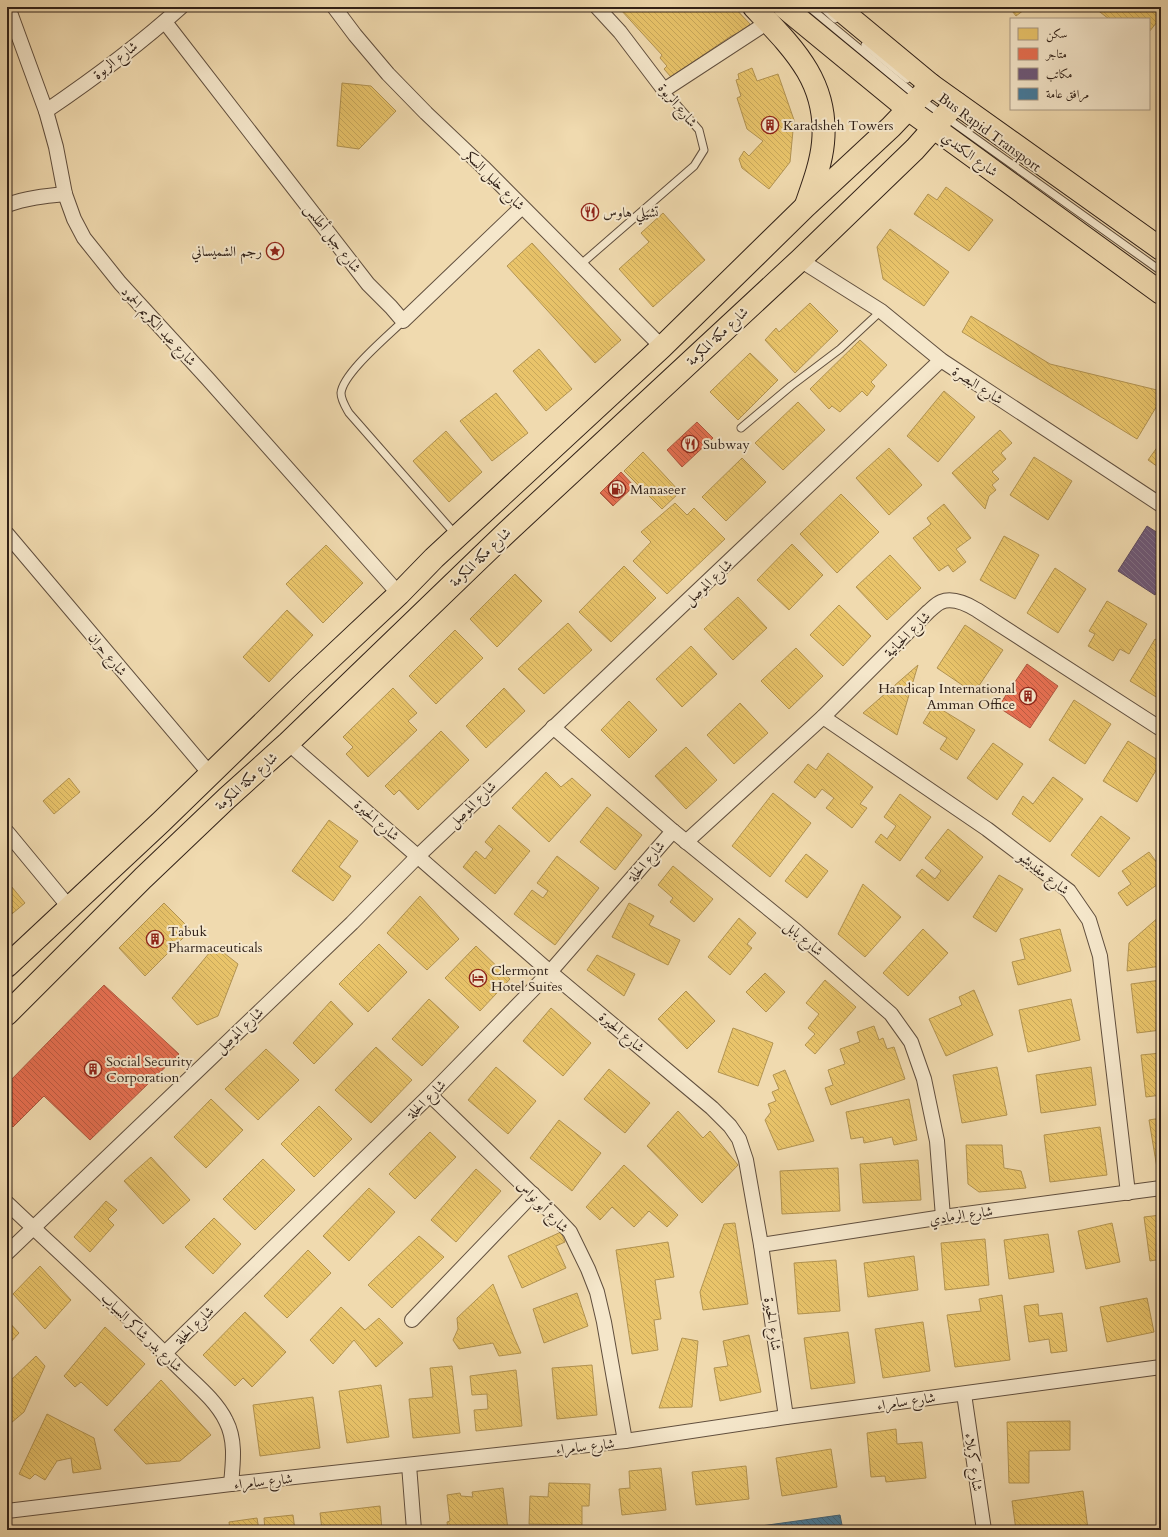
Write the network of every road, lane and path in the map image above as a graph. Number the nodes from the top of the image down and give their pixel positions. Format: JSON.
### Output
{"nodes":[{"id":1,"x":8,"y":7,"type":"edge"},
{"id":2,"x":181,"y":7,"type":"edge"},
{"id":3,"x":334,"y":7,"type":"edge"},
{"id":4,"x":597,"y":7,"type":"edge"},
{"id":5,"x":784,"y":7,"type":"edge"},
{"id":6,"x":809,"y":7,"type":"edge"},
{"id":7,"x":822,"y":7,"type":"edge"},
{"id":8,"x":837,"y":7,"type":"edge"},
{"id":9,"x":761,"y":14,"type":"edge"},
{"id":10,"x":164,"y":22,"type":"junction"},
{"id":11,"x":664,"y":90,"type":"junction"},
{"id":12,"x":923,"y":96,"type":"junction"},
{"id":13,"x":46,"y":111,"type":"junction"},
{"id":14,"x":946,"y":113,"type":"junction"},
{"id":15,"x":1018,"y":159,"type":"dead end"},
{"id":16,"x":65,"y":194,"type":"junction"},
{"id":17,"x":7,"y":205,"type":"edge"},
{"id":18,"x":806,"y":206,"type":"junction"},
{"id":19,"x":522,"y":207,"type":"junction"},
{"id":20,"x":1161,"y":249,"type":"edge"},
{"id":21,"x":800,"y":260,"type":"junction"},
{"id":22,"x":580,"y":265,"type":"junction"},
{"id":23,"x":1161,"y":271,"type":"edge"},
{"id":24,"x":1161,"y":293,"type":"edge"},
{"id":25,"x":881,"y":311,"type":"junction"},
{"id":26,"x":403,"y":321,"type":"junction"},
{"id":27,"x":662,"y":347,"type":"junction"},
{"id":28,"x":941,"y":360,"type":"junction"},
{"id":29,"x":741,"y":428,"type":"dead end"},
{"id":30,"x":1161,"y":505,"type":"edge"},
{"id":31,"x":7,"y":534,"type":"edge"},
{"id":32,"x":458,"y":536,"type":"junction"},
{"id":33,"x":399,"y":594,"type":"junction"},
{"id":34,"x":823,"y":717,"type":"junction"},
{"id":35,"x":553,"y":727,"type":"junction"},
{"id":36,"x":1161,"y":729,"type":"edge"},
{"id":37,"x":288,"y":743,"type":"junction"},
{"id":38,"x":210,"y":774,"type":"junction"},
{"id":39,"x":673,"y":831,"type":"junction"},
{"id":40,"x":7,"y":832,"type":"edge"},
{"id":41,"x":686,"y":842,"type":"junction"},
{"id":42,"x":418,"y":856,"type":"junction"},
{"id":43,"x":69,"y":907,"type":"junction"},
{"id":44,"x":7,"y":966,"type":"edge"},
{"id":45,"x":550,"y":972,"type":"junction"},
{"id":46,"x":7,"y":1014,"type":"edge"},
{"id":47,"x":430,"y":1095,"type":"junction"},
{"id":48,"x":1161,"y":1188,"type":"edge"},
{"id":49,"x":1128,"y":1193,"type":"junction"},
{"id":50,"x":533,"y":1194,"type":"junction"},
{"id":51,"x":7,"y":1202,"type":"edge"},
{"id":52,"x":943,"y":1217,"type":"junction"},
{"id":53,"x":34,"y":1228,"type":"junction"},
{"id":54,"x":761,"y":1245,"type":"junction"},
{"id":55,"x":7,"y":1253,"type":"edge"},
{"id":56,"x":412,"y":1320,"type":"dead end"},
{"id":57,"x":165,"y":1353,"type":"junction"},
{"id":58,"x":1161,"y":1367,"type":"edge"},
{"id":59,"x":964,"y":1394,"type":"junction"},
{"id":60,"x":786,"y":1417,"type":"junction"},
{"id":61,"x":625,"y":1441,"type":"junction"},
{"id":62,"x":409,"y":1465,"type":"junction"},
{"id":63,"x":231,"y":1484,"type":"junction"},
{"id":64,"x":7,"y":1511,"type":"edge"},
{"id":65,"x":414,"y":1530,"type":"edge"},
{"id":66,"x":984,"y":1530,"type":"edge"}],
"edges":[{"from":1,"to":13,"type":"street","name":"شارع عبد الكريم الحمود"},
{"from":2,"to":10,"type":"street","name":"شارع الربوة"},
{"from":3,"to":19,"type":"street","name":"شارع خليل السكر"},
{"from":4,"to":11,"type":"street","name":"شارع الربوة"},
{"from":5,"to":12,"type":"main road","name":"شارع الكندي"},
{"from":6,"to":12,"type":"lane","name":"Bus Rapid Transport"},
{"from":7,"to":12,"type":"lane","name":"Bus Rapid Transport"},
{"from":8,"to":12,"type":"main road","name":"شارع الكندي"},
{"from":9,"to":11,"type":"street"},
{"from":9,"to":18,"type":"main road"},
{"from":10,"to":13,"type":"street","name":"شارع الربوة"},
{"from":10,"to":26,"type":"street","name":"شارع جبل أطلس"},
{"from":11,"to":22,"type":"lane","name":"شارع الربوة"},
{"from":12,"to":14,"type":"main road","name":"شارع الكندي"},
{"from":12,"to":14,"type":"main road","name":"شارع الكندي"},
{"from":12,"to":18,"type":"main road","name":"شارع مكة المكرمة"},
{"from":13,"to":16,"type":"street","name":"شارع عبد الكريم الحمود"},
{"from":14,"to":15,"type":"lane","name":"Bus Rapid Transport"},
{"from":14,"to":20,"type":"main road","name":"شارع الكندي"},
{"from":14,"to":21,"type":"main road","name":"شارع مكة المكرمة"},
{"from":14,"to":23,"type":"lane","name":"Bus Rapid Transport"},
{"from":14,"to":24,"type":"main road","name":"شارع الكندي"},
{"from":16,"to":17,"type":"street"},
{"from":16,"to":33,"type":"street","name":"شارع عبد الكريم الحمود"},
{"from":18,"to":27,"type":"main road","name":"شارع مكة المكرمة"},
{"from":19,"to":22,"type":"street","name":"شارع خليل السكر"},
{"from":19,"to":26,"type":"street"},
{"from":21,"to":25,"type":"street","name":"شارع البصرة"},
{"from":21,"to":37,"type":"main road","name":"شارع مكة المكرمة"},
{"from":22,"to":27,"type":"street","name":"شارع خليل السكر"},
{"from":25,"to":28,"type":"street","name":"شارع البصرة"},
{"from":25,"to":29,"type":"lane"},
{"from":26,"to":32,"type":"lane"},
{"from":27,"to":32,"type":"main road","name":"شارع مكة المكرمة"},
{"from":28,"to":30,"type":"street","name":"شارع البصرة"},
{"from":28,"to":35,"type":"street","name":"شارع الموصل"},
{"from":31,"to":38,"type":"street","name":"شارع حران"},
{"from":32,"to":33,"type":"main road","name":"شارع مكة المكرمة"},
{"from":33,"to":38,"type":"main road","name":"شارع مكة المكرمة"},
{"from":34,"to":36,"type":"street","name":"شارع الحبانية"},
{"from":34,"to":41,"type":"street","name":"شارع الحبانية"},
{"from":34,"to":49,"type":"street","name":"شارع مقديشو"},
{"from":35,"to":39,"type":"street","name":"شارع بابل"},
{"from":35,"to":42,"type":"street","name":"شارع الموصل"},
{"from":37,"to":42,"type":"street","name":"شارع الحيرة"},
{"from":37,"to":46,"type":"main road","name":"شارع مكة المكرمة"},
{"from":38,"to":43,"type":"main road","name":"شارع مكة المكرمة"},
{"from":39,"to":41,"type":"street","name":"شارع بابل"},
{"from":39,"to":45,"type":"street","name":"شارع الحلة"},
{"from":40,"to":43,"type":"street"},
{"from":41,"to":52,"type":"street","name":"شارع بابل"},
{"from":42,"to":45,"type":"street","name":"شارع الحيرة"},
{"from":42,"to":53,"type":"street","name":"شارع الموصل"},
{"from":43,"to":44,"type":"main road","name":"شارع مكة المكرمة"},
{"from":45,"to":47,"type":"street","name":"شارع الحلة"},
{"from":45,"to":54,"type":"street","name":"شارع الحيرة"},
{"from":47,"to":50,"type":"street","name":"شارع أبو نواس"},
{"from":47,"to":57,"type":"street","name":"شارع الحلة"},
{"from":48,"to":49,"type":"street","name":"شارع الرمادي"},
{"from":49,"to":52,"type":"street","name":"شارع الرمادي"},
{"from":50,"to":56,"type":"street"},
{"from":50,"to":61,"type":"street","name":"شارع أبو نواس"},
{"from":51,"to":53,"type":"street","name":"شارع بدر شاكر السياب"},
{"from":52,"to":54,"type":"street","name":"شارع الرمادي"},
{"from":53,"to":55,"type":"street","name":"شارع الموصل"},
{"from":53,"to":57,"type":"street","name":"شارع بدر شاكر السياب"},
{"from":54,"to":60,"type":"street","name":"شارع الحيرة"},
{"from":57,"to":63,"type":"street","name":"شارع بدر شاكر السياب"},
{"from":58,"to":59,"type":"street","name":"شارع سامراء"},
{"from":59,"to":60,"type":"street","name":"شارع سامراء"},
{"from":59,"to":66,"type":"street","name":"شارع كربلاء"},
{"from":60,"to":61,"type":"street","name":"شارع سامراء"},
{"from":61,"to":62,"type":"street","name":"شارع سامراء"},
{"from":62,"to":63,"type":"street","name":"شارع سامراء"},
{"from":62,"to":65,"type":"street"},
{"from":63,"to":64,"type":"street","name":"شارع سامراء"}]}
